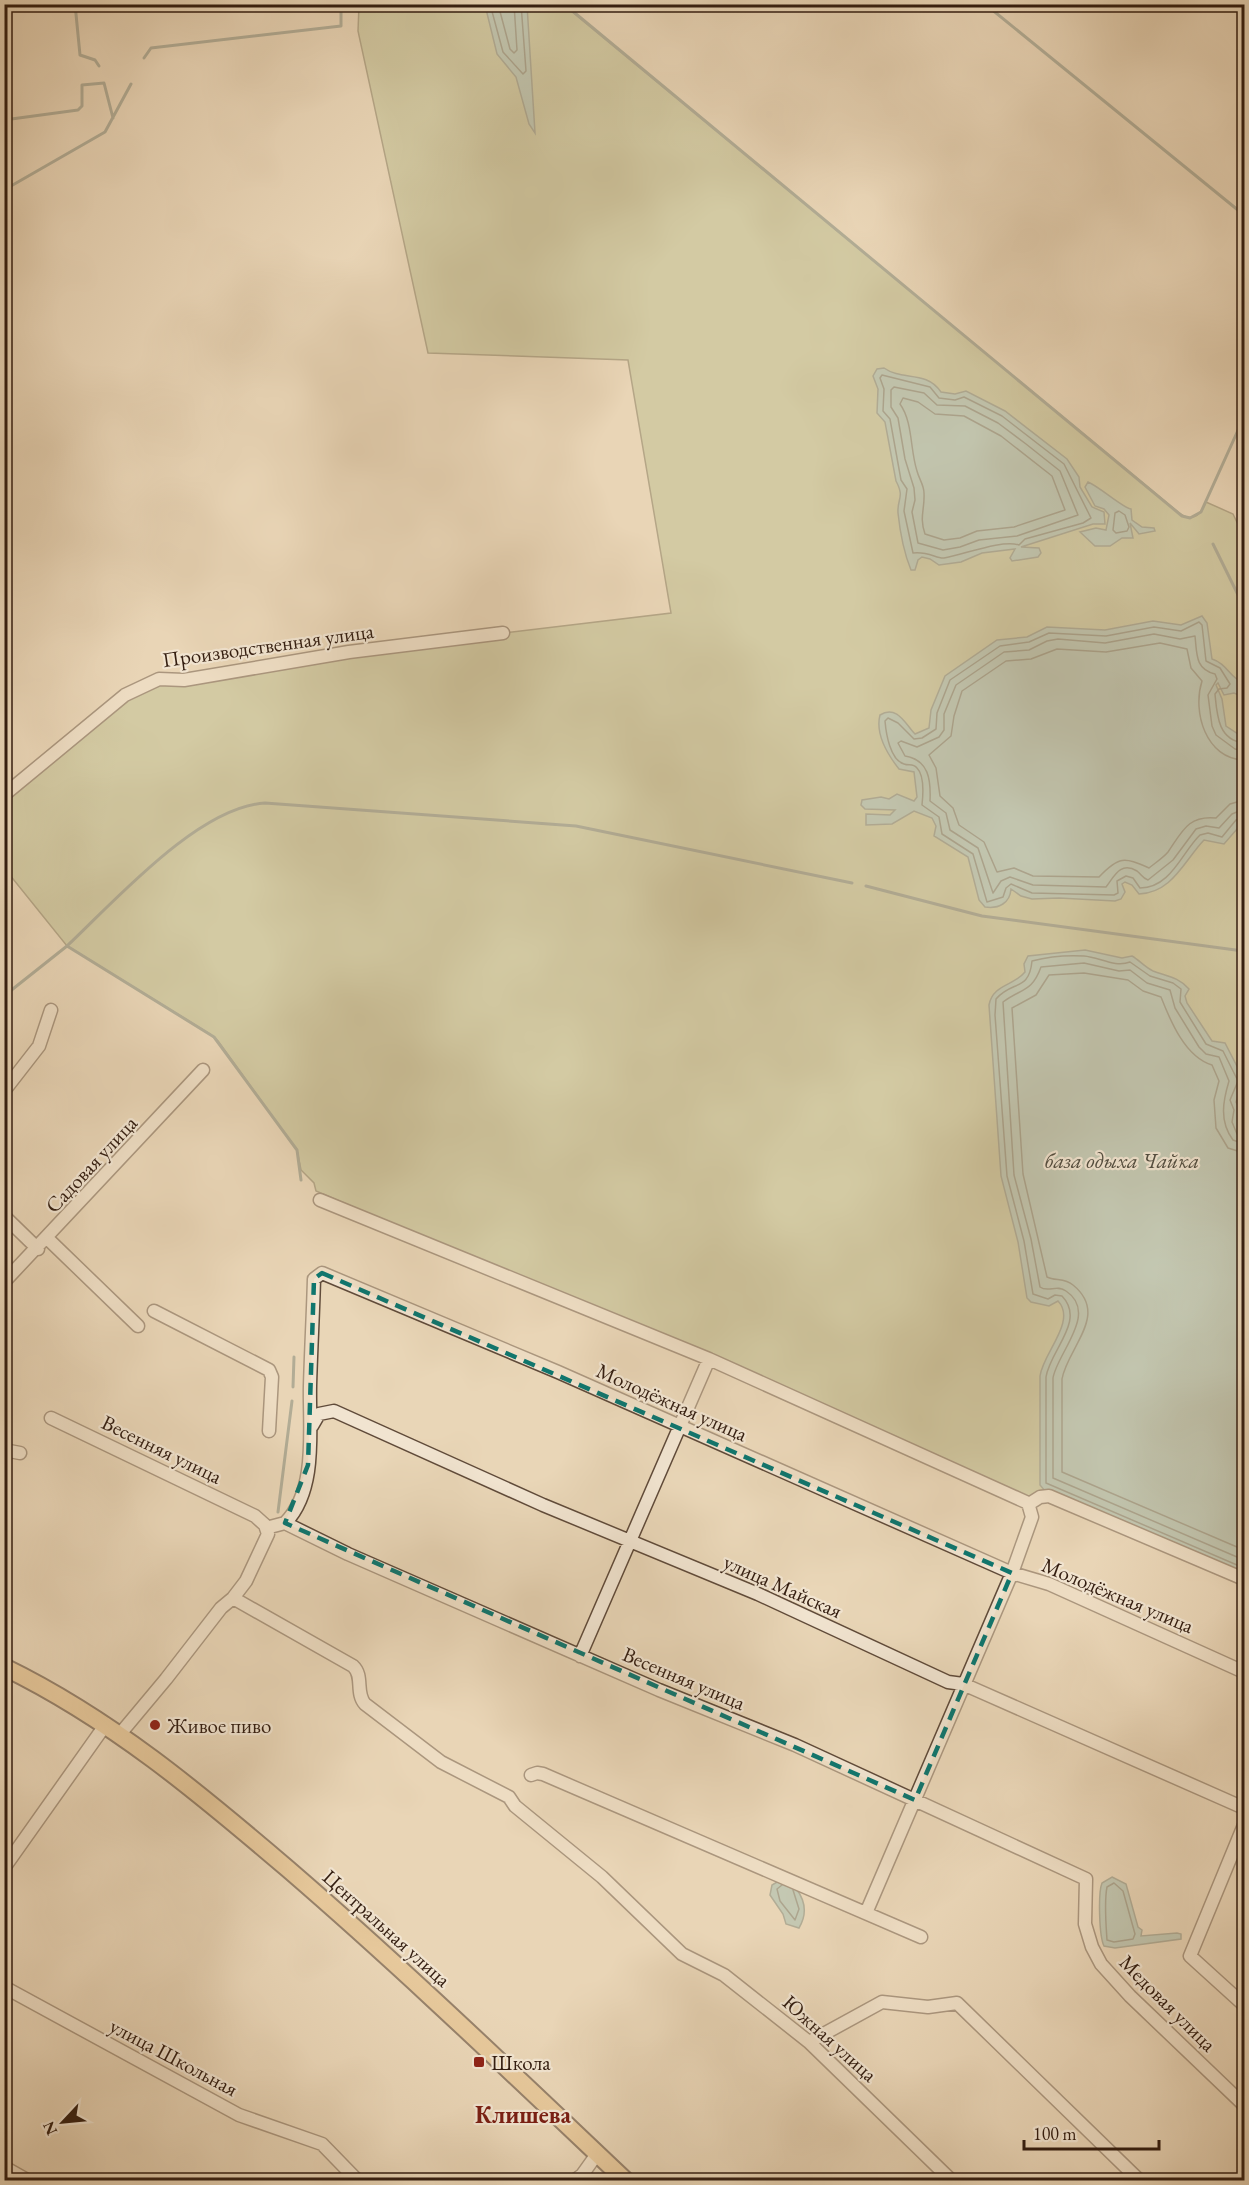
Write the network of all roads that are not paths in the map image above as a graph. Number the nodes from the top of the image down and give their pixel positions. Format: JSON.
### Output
{"nodes":[{"id":1,"x":503,"y":633,"type":"dead end"},
{"id":2,"x":4,"y":795,"type":"edge"},
{"id":3,"x":51,"y":1010,"type":"dead end"},
{"id":4,"x":204,"y":1070,"type":"dead end"},
{"id":5,"x":4,"y":1091,"type":"edge"},
{"id":6,"x":320,"y":1200,"type":"dead end"},
{"id":7,"x":4,"y":1216,"type":"edge"},
{"id":8,"x":48,"y":1239,"type":"junction"},
{"id":9,"x":38,"y":1249,"type":"junction"},
{"id":10,"x":4,"y":1282,"type":"edge"},
{"id":11,"x":154,"y":1311,"type":"dead end"},
{"id":12,"x":138,"y":1326,"type":"dead end"},
{"id":13,"x":709,"y":1359,"type":"junction"},
{"id":14,"x":51,"y":1418,"type":"dead end"},
{"id":15,"x":312,"y":1427,"type":"junction"},
{"id":16,"x":681,"y":1428,"type":"junction"},
{"id":17,"x":269,"y":1431,"type":"dead end"},
{"id":18,"x":4,"y":1450,"type":"edge"},
{"id":19,"x":20,"y":1453,"type":"dead end"},
{"id":20,"x":1029,"y":1504,"type":"junction"},
{"id":21,"x":285,"y":1523,"type":"junction"},
{"id":22,"x":266,"y":1528,"type":"junction"},
{"id":23,"x":630,"y":1541,"type":"junction"},
{"id":24,"x":1012,"y":1573,"type":"junction"},
{"id":25,"x":1245,"y":1579,"type":"edge"},
{"id":26,"x":233,"y":1598,"type":"junction"},
{"id":27,"x":580,"y":1656,"type":"junction"},
{"id":28,"x":4,"y":1667,"type":"edge"},
{"id":29,"x":1245,"y":1672,"type":"edge"},
{"id":30,"x":963,"y":1684,"type":"junction"},
{"id":31,"x":113,"y":1729,"type":"junction"},
{"id":32,"x":531,"y":1775,"type":"dead end"},
{"id":33,"x":915,"y":1800,"type":"junction"},
{"id":34,"x":1245,"y":1808,"type":"edge"},
{"id":35,"x":1245,"y":1825,"type":"edge"},
{"id":36,"x":4,"y":1868,"type":"edge"},
{"id":37,"x":1086,"y":1879,"type":"joint"},
{"id":38,"x":866,"y":1913,"type":"junction"},
{"id":39,"x":921,"y":1937,"type":"dead end"},
{"id":40,"x":4,"y":1987,"type":"edge"},
{"id":41,"x":1245,"y":2006,"type":"edge"},
{"id":42,"x":809,"y":2042,"type":"junction"},
{"id":43,"x":1245,"y":2105,"type":"edge"},
{"id":44,"x":597,"y":2154,"type":"junction"},
{"id":45,"x":4,"y":2168,"type":"edge"},
{"id":46,"x":27,"y":2181,"type":"edge"},
{"id":47,"x":357,"y":2181,"type":"edge"},
{"id":48,"x":575,"y":2181,"type":"edge"},
{"id":49,"x":625,"y":2181,"type":"edge"},
{"id":50,"x":951,"y":2181,"type":"edge"},
{"id":51,"x":1139,"y":2181,"type":"edge"}],
"edges":[{"from":1,"to":2,"type":"street","name":"Производственная улица"},
{"from":3,"to":5,"type":"street"},
{"from":4,"to":8,"type":"street","name":"Садовая улица"},
{"from":6,"to":13,"type":"street"},
{"from":7,"to":9,"type":"street"},
{"from":8,"to":9,"type":"street","name":"Садовая улица"},
{"from":8,"to":12,"type":"street"},
{"from":9,"to":10,"type":"street","name":"Садовая улица"},
{"from":11,"to":17,"type":"street"},
{"from":13,"to":16,"type":"street"},
{"from":13,"to":20,"type":"street"},
{"from":14,"to":22,"type":"street","name":"Весенняя улица"},
{"from":15,"to":16,"type":"street","name":"Молодёжная улица"},
{"from":15,"to":21,"type":"street","name":"Молодёжная улица"},
{"from":15,"to":23,"type":"street","name":"улица Майская"},
{"from":16,"to":23,"type":"street"},
{"from":16,"to":24,"type":"street","name":"Молодёжная улица"},
{"from":18,"to":19,"type":"street"},
{"from":20,"to":24,"type":"street"},
{"from":20,"to":25,"type":"street"},
{"from":21,"to":22,"type":"street"},
{"from":21,"to":27,"type":"street","name":"Весенняя улица"},
{"from":22,"to":26,"type":"street"},
{"from":23,"to":27,"type":"street"},
{"from":23,"to":30,"type":"street","name":"улица Майская"},
{"from":24,"to":29,"type":"street","name":"Молодёжная улица"},
{"from":24,"to":30,"type":"street"},
{"from":26,"to":31,"type":"street"},
{"from":26,"to":42,"type":"street","name":"Южная улица"},
{"from":27,"to":33,"type":"street","name":"Весенняя улица"},
{"from":28,"to":31,"type":"main road","name":"Центральная улица"},
{"from":30,"to":33,"type":"street"},
{"from":30,"to":34,"type":"street","name":"улица Майская"},
{"from":31,"to":36,"type":"street"},
{"from":31,"to":44,"type":"main road","name":"Центральная улица"},
{"from":32,"to":38,"type":"street"},
{"from":33,"to":37,"type":"street","name":"Весенняя улица"},
{"from":33,"to":38,"type":"street"},
{"from":35,"to":41,"type":"street"},
{"from":37,"to":43,"type":"street","name":"Медовая улица"},
{"from":38,"to":39,"type":"street"},
{"from":40,"to":47,"type":"street","name":"улица Школьная"},
{"from":42,"to":50,"type":"street","name":"Южная улица"},
{"from":42,"to":51,"type":"street"},
{"from":44,"to":48,"type":"street"},
{"from":44,"to":49,"type":"main road","name":"Центральная улица"},
{"from":45,"to":46,"type":"street"}]}
